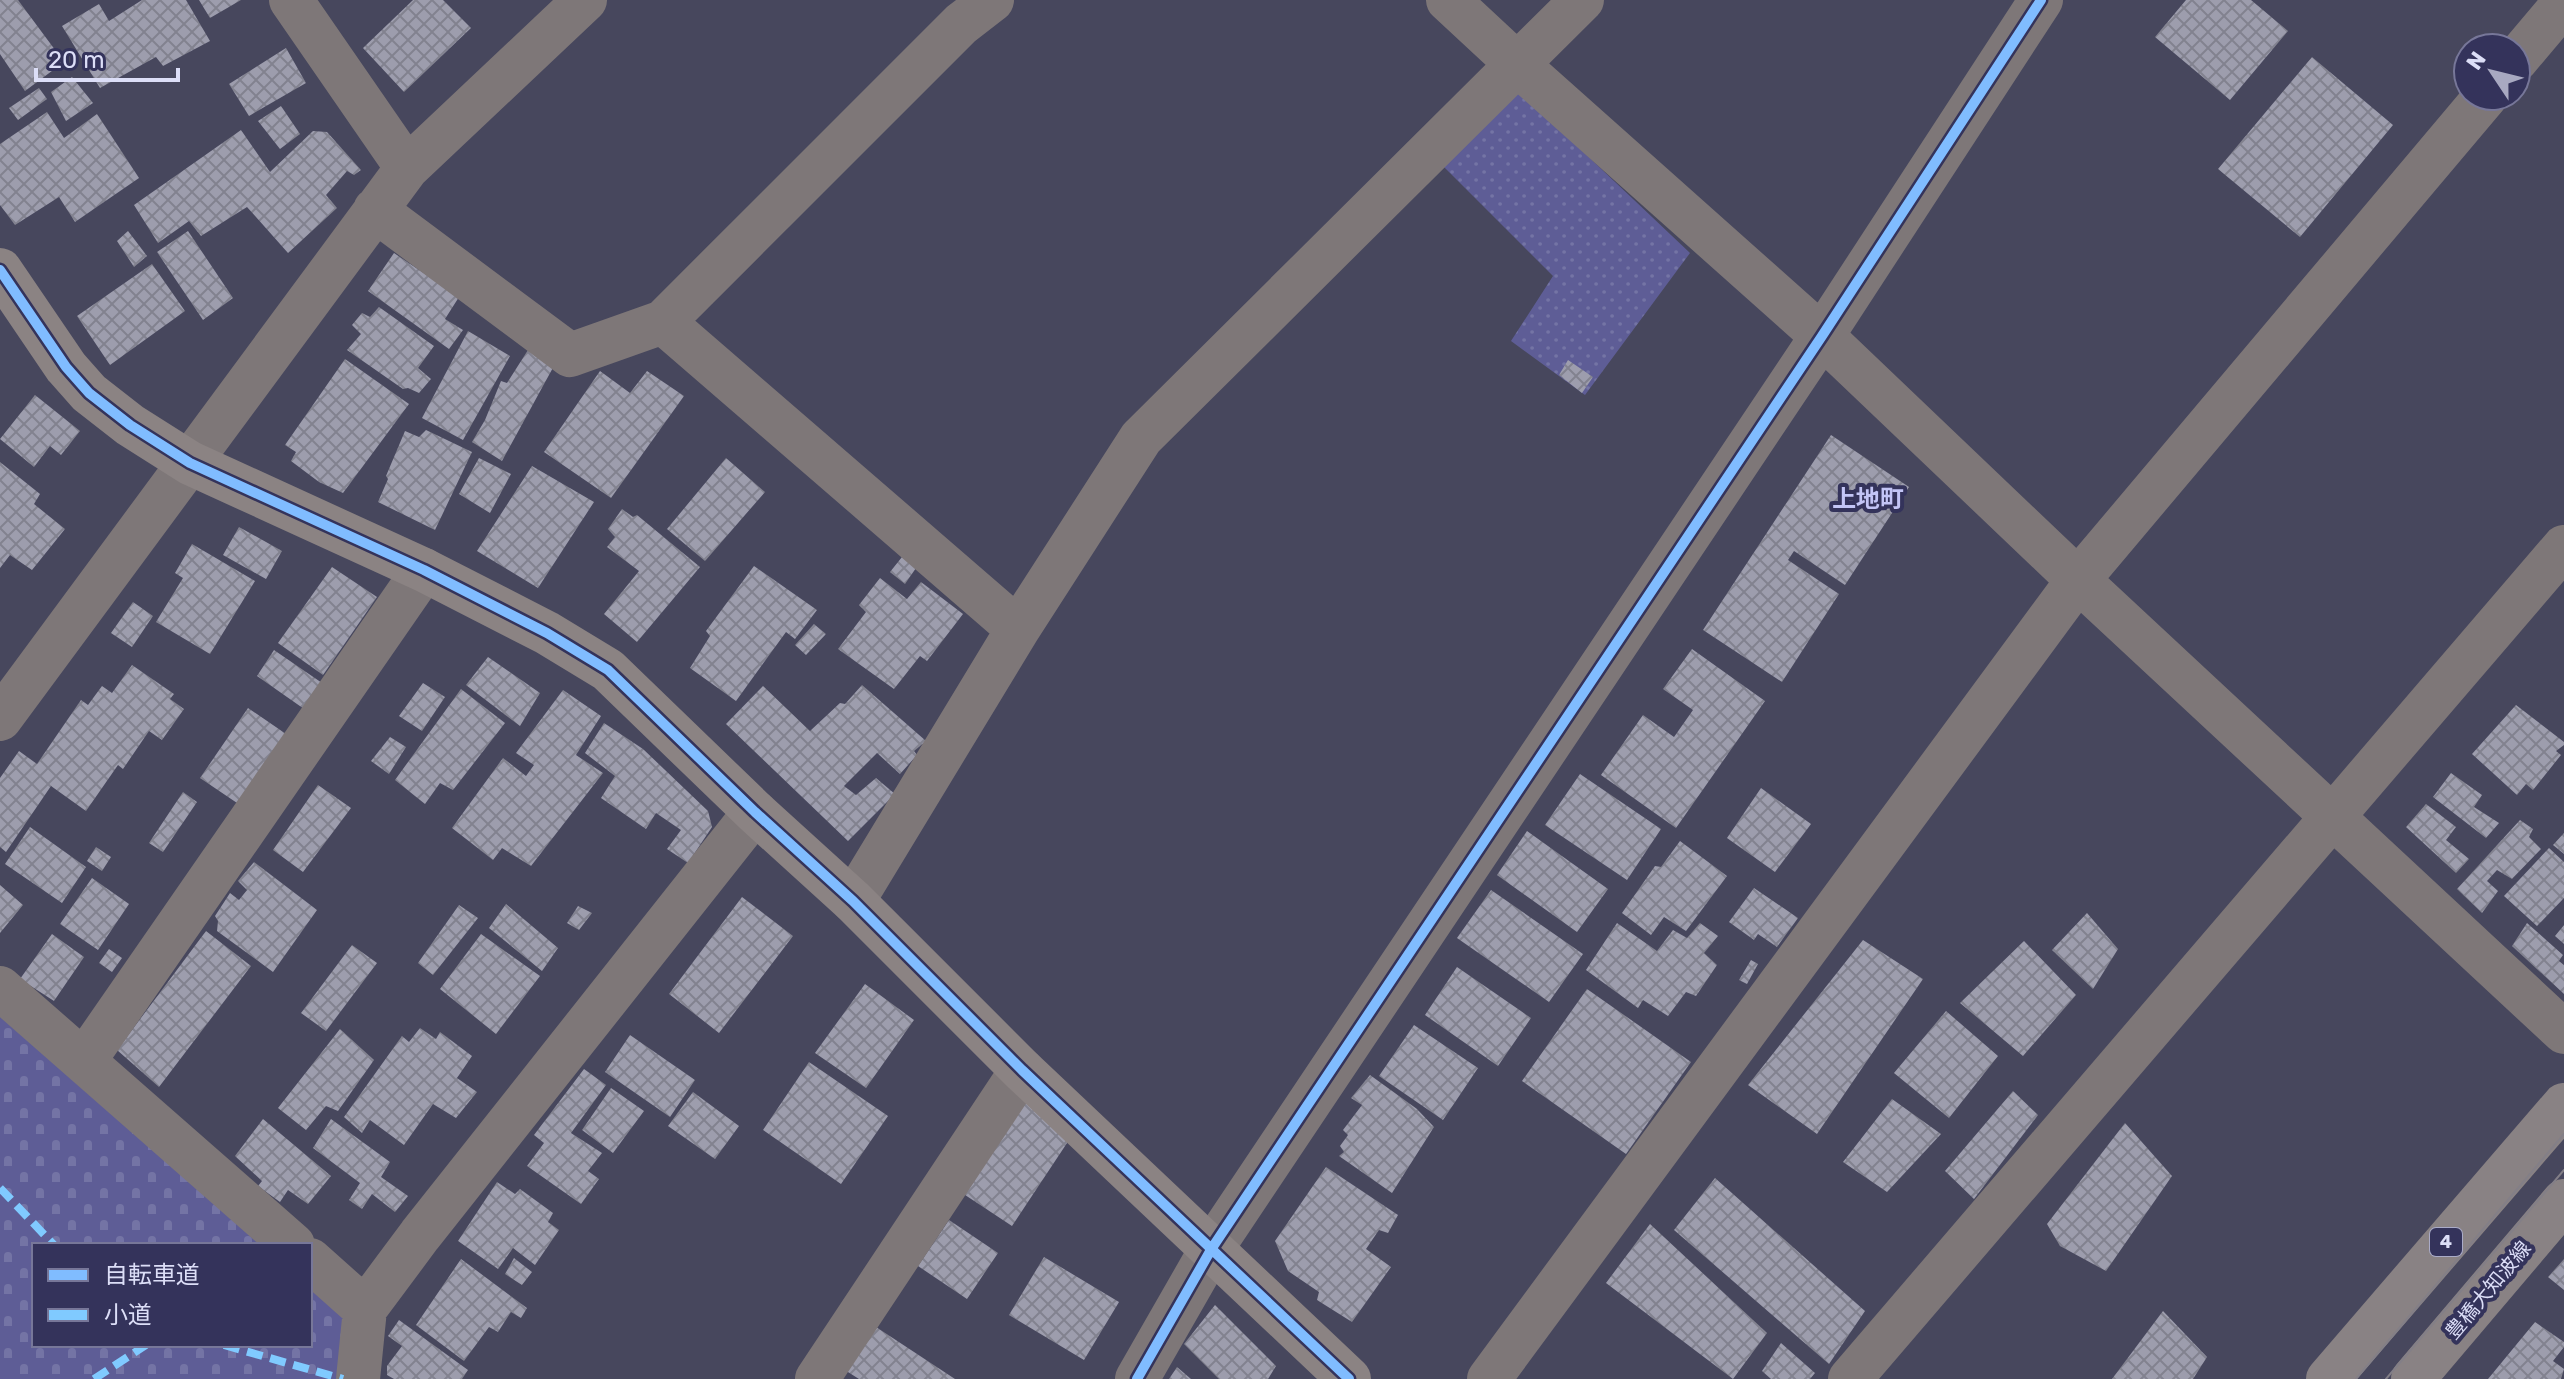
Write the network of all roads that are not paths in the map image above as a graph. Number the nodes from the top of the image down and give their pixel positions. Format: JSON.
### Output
{"nodes":[{"id":1,"x":291,"y":0,"type":"edge"},
{"id":2,"x":585,"y":0,"type":"edge"},
{"id":3,"x":992,"y":0,"type":"edge"},
{"id":4,"x":1448,"y":0,"type":"edge"},
{"id":5,"x":1582,"y":0,"type":"edge"},
{"id":6,"x":2041,"y":0,"type":"edge"},
{"id":7,"x":2564,"y":3,"type":"edge"},
{"id":8,"x":2532,"y":41,"type":"edge"},
{"id":9,"x":1518,"y":65,"type":"junction"},
{"id":10,"x":2473,"y":112,"type":"edge"},
{"id":11,"x":407,"y":168,"type":"junction"},
{"id":12,"x":375,"y":210,"type":"junction"},
{"id":13,"x":0,"y":270,"type":"edge"},
{"id":14,"x":663,"y":322,"type":"junction"},
{"id":15,"x":1822,"y":336,"type":"junction"},
{"id":16,"x":190,"y":463,"type":"junction"},
{"id":17,"x":2564,"y":547,"type":"edge"},
{"id":18,"x":424,"y":570,"type":"junction"},
{"id":19,"x":2078,"y":580,"type":"junction"},
{"id":20,"x":1018,"y":629,"type":"junction"},
{"id":21,"x":0,"y":719,"type":"edge"},
{"id":22,"x":755,"y":812,"type":"junction"},
{"id":23,"x":2331,"y":817,"type":"junction"},
{"id":24,"x":853,"y":901,"type":"junction"},
{"id":25,"x":0,"y":988,"type":"edge"},
{"id":26,"x":2564,"y":1032,"type":"edge"},
{"id":27,"x":84,"y":1061,"type":"junction"},
{"id":28,"x":1022,"y":1070,"type":"junction"},
{"id":29,"x":2564,"y":1105,"type":"edge"},
{"id":30,"x":2564,"y":1201,"type":"edge"},
{"id":31,"x":291,"y":1243,"type":"edge"},
{"id":32,"x":1212,"y":1248,"type":"junction"},
{"id":33,"x":312,"y":1262,"type":"edge"},
{"id":34,"x":365,"y":1309,"type":"junction"},
{"id":35,"x":358,"y":1379,"type":"edge"},
{"id":36,"x":817,"y":1379,"type":"edge"},
{"id":37,"x":1137,"y":1379,"type":"edge"},
{"id":38,"x":1349,"y":1379,"type":"edge"},
{"id":39,"x":1489,"y":1379,"type":"edge"},
{"id":40,"x":1850,"y":1379,"type":"edge"},
{"id":41,"x":2328,"y":1379,"type":"edge"},
{"id":42,"x":2413,"y":1379,"type":"edge"}],
"edges":[{"from":1,"to":11,"type":"street"},
{"from":2,"to":11,"type":"street"},
{"from":3,"to":14,"type":"street"},
{"from":4,"to":9,"type":"street"},
{"from":5,"to":9,"type":"street"},
{"from":6,"to":15,"type":"street"},
{"from":7,"to":8,"type":"street"},
{"from":9,"to":15,"type":"street"},
{"from":9,"to":20,"type":"street"},
{"from":10,"to":19,"type":"street"},
{"from":11,"to":12,"type":"street"},
{"from":12,"to":14,"type":"street"},
{"from":12,"to":16,"type":"street"},
{"from":13,"to":16,"type":"street"},
{"from":14,"to":20,"type":"street"},
{"from":15,"to":19,"type":"street"},
{"from":15,"to":32,"type":"street"},
{"from":16,"to":18,"type":"street"},
{"from":16,"to":21,"type":"street"},
{"from":17,"to":23,"type":"street"},
{"from":18,"to":22,"type":"street"},
{"from":18,"to":27,"type":"street"},
{"from":19,"to":23,"type":"street"},
{"from":19,"to":39,"type":"street"},
{"from":20,"to":24,"type":"street"},
{"from":22,"to":24,"type":"street"},
{"from":22,"to":34,"type":"street"},
{"from":23,"to":26,"type":"street"},
{"from":23,"to":40,"type":"street"},
{"from":24,"to":28,"type":"street"},
{"from":25,"to":27,"type":"street"},
{"from":27,"to":31,"type":"street"},
{"from":28,"to":32,"type":"street"},
{"from":28,"to":36,"type":"street"},
{"from":29,"to":41,"type":"main road","number":"4"},
{"from":30,"to":42,"type":"main road","name":"豊橋大知波線"},
{"from":32,"to":37,"type":"street"},
{"from":32,"to":38,"type":"street"},
{"from":33,"to":34,"type":"street"},
{"from":34,"to":35,"type":"street"}]}
